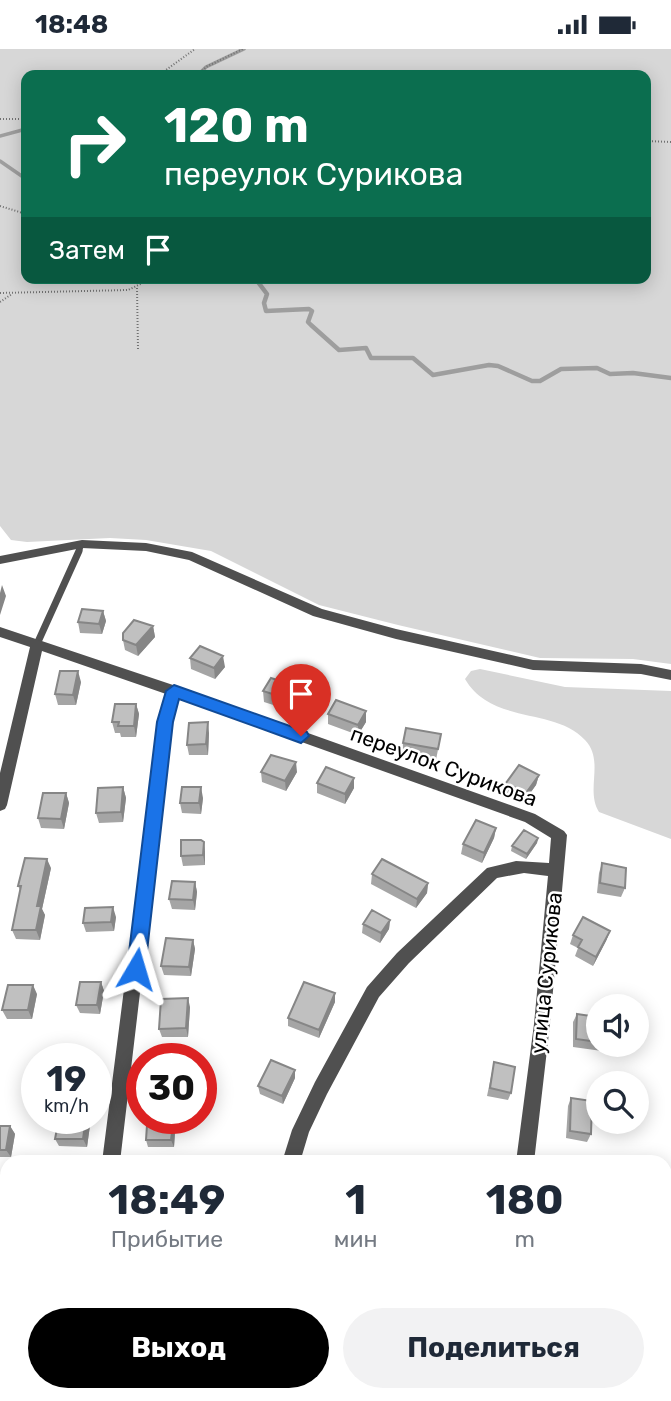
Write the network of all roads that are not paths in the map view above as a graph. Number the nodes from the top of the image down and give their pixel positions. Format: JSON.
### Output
{"nodes":[{"id":1,"x":82,"y":544,"type":"junction"},
{"id":2,"x":0,"y":559,"type":"edge"},
{"id":3,"x":0,"y":632,"type":"edge"},
{"id":4,"x":37,"y":644,"type":"junction"},
{"id":5,"x":671,"y":675,"type":"edge"},
{"id":6,"x":174,"y":691,"type":"junction"},
{"id":7,"x":0,"y":805,"type":"edge"},
{"id":8,"x":556,"y":872,"type":"junction"},
{"id":9,"x":112,"y":1155,"type":"edge"},
{"id":10,"x":293,"y":1155,"type":"edge"},
{"id":11,"x":526,"y":1155,"type":"edge"}],
"edges":[{"from":1,"to":2,"type":"street"},
{"from":1,"to":4,"type":"lane"},
{"from":1,"to":5,"type":"street"},
{"from":3,"to":4,"type":"street","name":"переулок Сурикова"},
{"from":4,"to":6,"type":"street","name":"переулок Сурикова"},
{"from":4,"to":7,"type":"street"},
{"from":6,"to":8,"type":"street","name":"переулок Сурикова"},
{"from":6,"to":9,"type":"street"},
{"from":8,"to":10,"type":"street","name":"улица Сурикова"},
{"from":8,"to":11,"type":"street","name":"улица Сурикова"}]}
